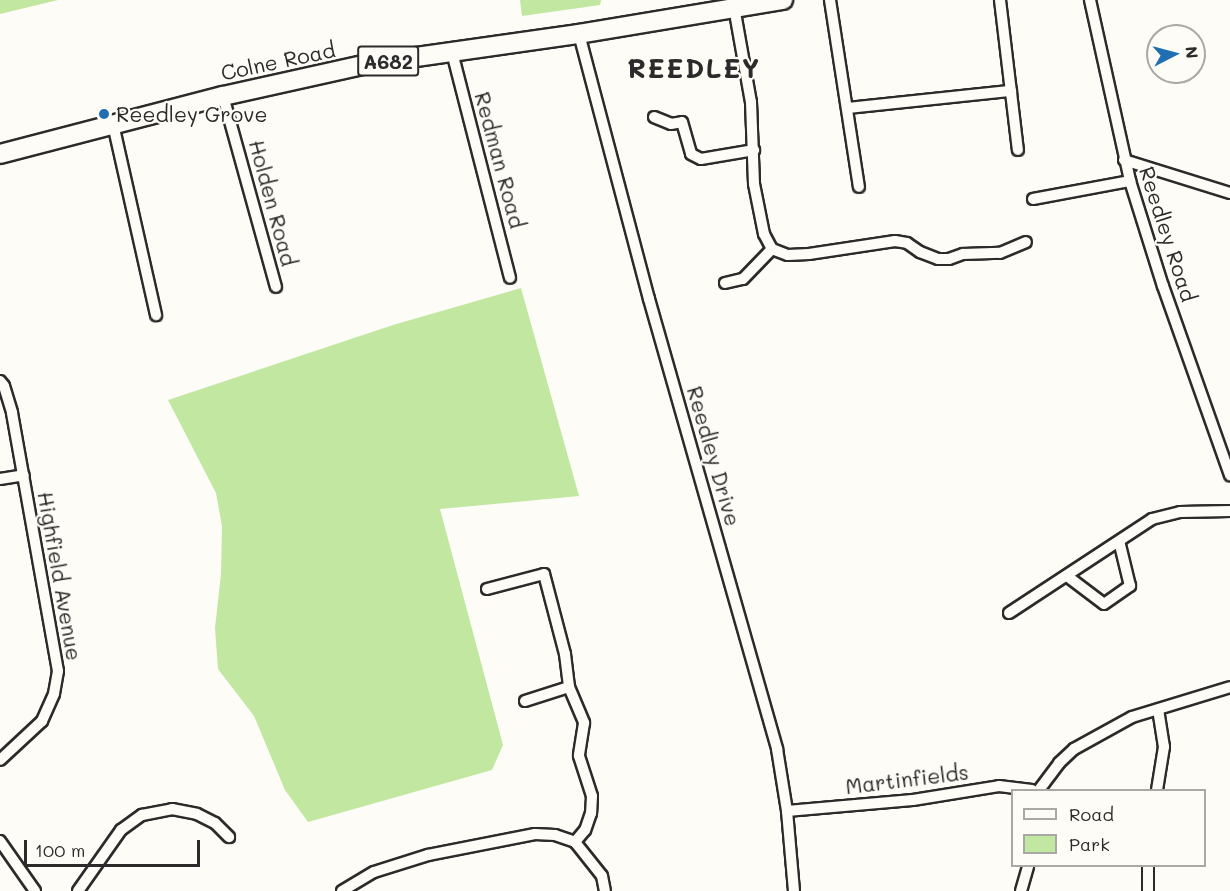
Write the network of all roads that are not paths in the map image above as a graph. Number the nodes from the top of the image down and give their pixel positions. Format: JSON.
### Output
{"nodes":[{"id":1,"x":783,"y":0,"type":"edge"},
{"id":2,"x":830,"y":0,"type":"edge"},
{"id":3,"x":1000,"y":0,"type":"edge"},
{"id":4,"x":1090,"y":0,"type":"edge"},
{"id":5,"x":741,"y":4,"type":"edge"},
{"id":6,"x":579,"y":34,"type":"junction"},
{"id":7,"x":452,"y":52,"type":"junction"},
{"id":8,"x":1011,"y":91,"type":"junction"},
{"id":9,"x":223,"y":96,"type":"junction"},
{"id":10,"x":848,"y":108,"type":"junction"},
{"id":11,"x":654,"y":117,"type":"dead end"},
{"id":12,"x":113,"y":124,"type":"junction"},
{"id":13,"x":754,"y":150,"type":"junction"},
{"id":14,"x":1018,"y":150,"type":"dead end"},
{"id":15,"x":0,"y":154,"type":"edge"},
{"id":16,"x":1124,"y":160,"type":"junction"},
{"id":17,"x":1130,"y":181,"type":"junction"},
{"id":18,"x":859,"y":187,"type":"dead end"},
{"id":19,"x":1230,"y":193,"type":"edge"},
{"id":20,"x":1033,"y":199,"type":"dead end"},
{"id":21,"x":1026,"y":242,"type":"dead end"},
{"id":22,"x":772,"y":249,"type":"junction"},
{"id":23,"x":510,"y":278,"type":"dead end"},
{"id":24,"x":725,"y":283,"type":"dead end"},
{"id":25,"x":276,"y":287,"type":"dead end"},
{"id":26,"x":156,"y":315,"type":"dead end"},
{"id":27,"x":0,"y":381,"type":"edge"},
{"id":28,"x":24,"y":475,"type":"junction"},
{"id":29,"x":1230,"y":475,"type":"edge"},
{"id":30,"x":0,"y":479,"type":"edge"},
{"id":31,"x":1230,"y":511,"type":"edge"},
{"id":32,"x":1119,"y":541,"type":"junction"},
{"id":33,"x":1066,"y":576,"type":"junction"},
{"id":34,"x":488,"y":589,"type":"dead end"},
{"id":35,"x":1009,"y":613,"type":"dead end"},
{"id":36,"x":569,"y":687,"type":"junction"},
{"id":37,"x":1230,"y":687,"type":"edge"},
{"id":38,"x":525,"y":701,"type":"dead end"},
{"id":39,"x":1158,"y":709,"type":"junction"},
{"id":40,"x":0,"y":760,"type":"edge"},
{"id":41,"x":1024,"y":789,"type":"edge"},
{"id":42,"x":1040,"y":789,"type":"edge"},
{"id":43,"x":1157,"y":789,"type":"edge"},
{"id":44,"x":788,"y":811,"type":"junction"},
{"id":45,"x":230,"y":837,"type":"dead end"},
{"id":46,"x":0,"y":841,"type":"edge"},
{"id":47,"x":575,"y":842,"type":"junction"},
{"id":48,"x":1028,"y":867,"type":"edge"},
{"id":49,"x":1148,"y":867,"type":"edge"},
{"id":50,"x":35,"y":891,"type":"edge"},
{"id":51,"x":78,"y":891,"type":"edge"},
{"id":52,"x":342,"y":891,"type":"edge"},
{"id":53,"x":605,"y":891,"type":"edge"},
{"id":54,"x":794,"y":891,"type":"edge"},
{"id":55,"x":1021,"y":891,"type":"edge"},
{"id":56,"x":1148,"y":891,"type":"edge"}],
"edges":[{"from":1,"to":5,"type":"highway","name":"Colne Road","number":"A682"},
{"from":2,"to":10,"type":"street"},
{"from":3,"to":8,"type":"street"},
{"from":4,"to":16,"type":"street","name":"Reedley Road"},
{"from":5,"to":6,"type":"highway","name":"Colne Road","number":"A682"},
{"from":5,"to":13,"type":"street"},
{"from":6,"to":7,"type":"highway","name":"Colne Road","number":"A682"},
{"from":6,"to":44,"type":"street","name":"Reedley Drive"},
{"from":7,"to":9,"type":"highway","name":"Colne Road","number":"A682"},
{"from":7,"to":23,"type":"street","name":"Redman Road"},
{"from":8,"to":10,"type":"street"},
{"from":8,"to":14,"type":"street"},
{"from":9,"to":12,"type":"highway","name":"Colne Road","number":"A682"},
{"from":9,"to":25,"type":"street","name":"Holden Road"},
{"from":10,"to":18,"type":"street"},
{"from":11,"to":13,"type":"street"},
{"from":12,"to":15,"type":"highway","name":"Colne Road","number":"A682"},
{"from":12,"to":26,"type":"street"},
{"from":13,"to":22,"type":"street"},
{"from":16,"to":17,"type":"street","name":"Reedley Road"},
{"from":16,"to":19,"type":"street"},
{"from":17,"to":20,"type":"street"},
{"from":17,"to":29,"type":"street","name":"Reedley Road"},
{"from":21,"to":22,"type":"street"},
{"from":22,"to":24,"type":"street"},
{"from":27,"to":28,"type":"street","name":"Highfield Avenue"},
{"from":28,"to":30,"type":"street"},
{"from":28,"to":40,"type":"street","name":"Highfield Avenue"},
{"from":31,"to":32,"type":"street"},
{"from":32,"to":33,"type":"street"},
{"from":32,"to":33,"type":"street"},
{"from":33,"to":35,"type":"street"},
{"from":34,"to":36,"type":"street"},
{"from":36,"to":38,"type":"street"},
{"from":36,"to":47,"type":"street"},
{"from":37,"to":39,"type":"street"},
{"from":39,"to":42,"type":"street"},
{"from":39,"to":43,"type":"street"},
{"from":41,"to":44,"type":"street","name":"Martinfields"},
{"from":44,"to":54,"type":"street","name":"Reedley Drive"},
{"from":45,"to":51,"type":"street"},
{"from":46,"to":50,"type":"street"},
{"from":47,"to":52,"type":"street"},
{"from":47,"to":53,"type":"street"},
{"from":48,"to":55,"type":"street"},
{"from":49,"to":56,"type":"street"}]}
